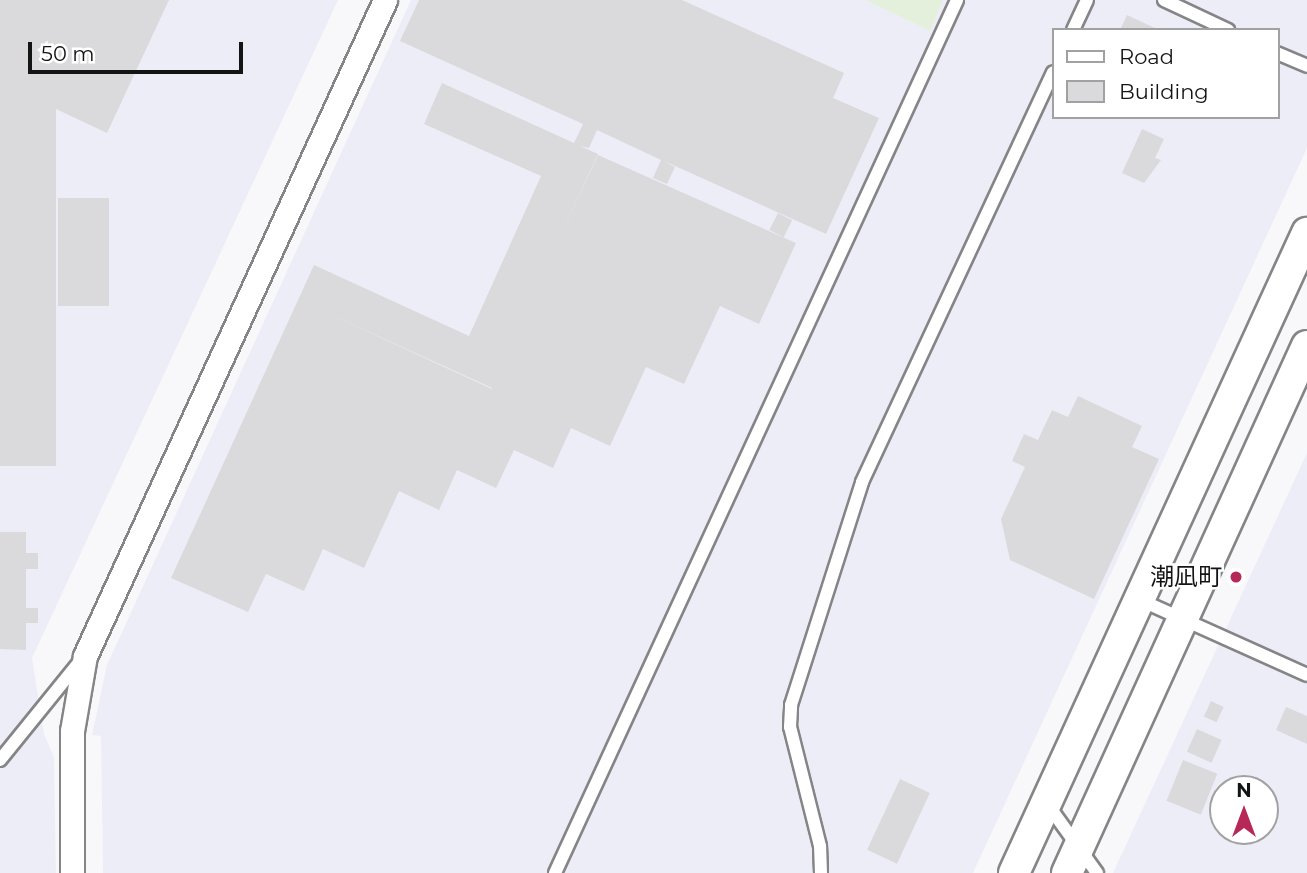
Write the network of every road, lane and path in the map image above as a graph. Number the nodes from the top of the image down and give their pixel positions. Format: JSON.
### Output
{"nodes":[{"id":1,"x":385,"y":0,"type":"edge"},
{"id":2,"x":957,"y":0,"type":"edge"},
{"id":3,"x":1087,"y":0,"type":"edge"},
{"id":4,"x":1164,"y":0,"type":"edge"},
{"id":5,"x":1074,"y":28,"type":"edge"},
{"id":6,"x":1224,"y":28,"type":"edge"},
{"id":7,"x":1279,"y":54,"type":"edge"},
{"id":8,"x":1307,"y":66,"type":"edge"},
{"id":9,"x":1052,"y":74,"type":"edge"},
{"id":10,"x":1307,"y":233,"type":"edge"},
{"id":11,"x":1307,"y":346,"type":"edge"},
{"id":12,"x":1138,"y":598,"type":"junction"},
{"id":13,"x":1180,"y":618,"type":"junction"},
{"id":14,"x":85,"y":656,"type":"junction"},
{"id":15,"x":1307,"y":675,"type":"edge"},
{"id":16,"x":0,"y":760,"type":"edge"},
{"id":17,"x":1046,"y":802,"type":"junction"},
{"id":18,"x":1072,"y":860,"type":"edge"},
{"id":19,"x":72,"y":873,"type":"edge"},
{"id":20,"x":555,"y":873,"type":"edge"},
{"id":21,"x":821,"y":873,"type":"edge"},
{"id":22,"x":1014,"y":873,"type":"edge"},
{"id":23,"x":1097,"y":873,"type":"edge"}],
"edges":[{"from":1,"to":14,"type":"street"},
{"from":2,"to":20,"type":"lane"},
{"from":3,"to":5,"type":"lane"},
{"from":4,"to":6,"type":"lane"},
{"from":7,"to":8,"type":"lane"},
{"from":9,"to":21,"type":"lane"},
{"from":10,"to":12,"type":"street"},
{"from":11,"to":13,"type":"street"},
{"from":12,"to":13,"type":"lane"},
{"from":12,"to":17,"type":"street"},
{"from":13,"to":15,"type":"lane"},
{"from":13,"to":18,"type":"street"},
{"from":14,"to":16,"type":"lane"},
{"from":14,"to":19,"type":"street"},
{"from":17,"to":18,"type":"lane"},
{"from":17,"to":22,"type":"street"},
{"from":18,"to":23,"type":"lane"}]}
